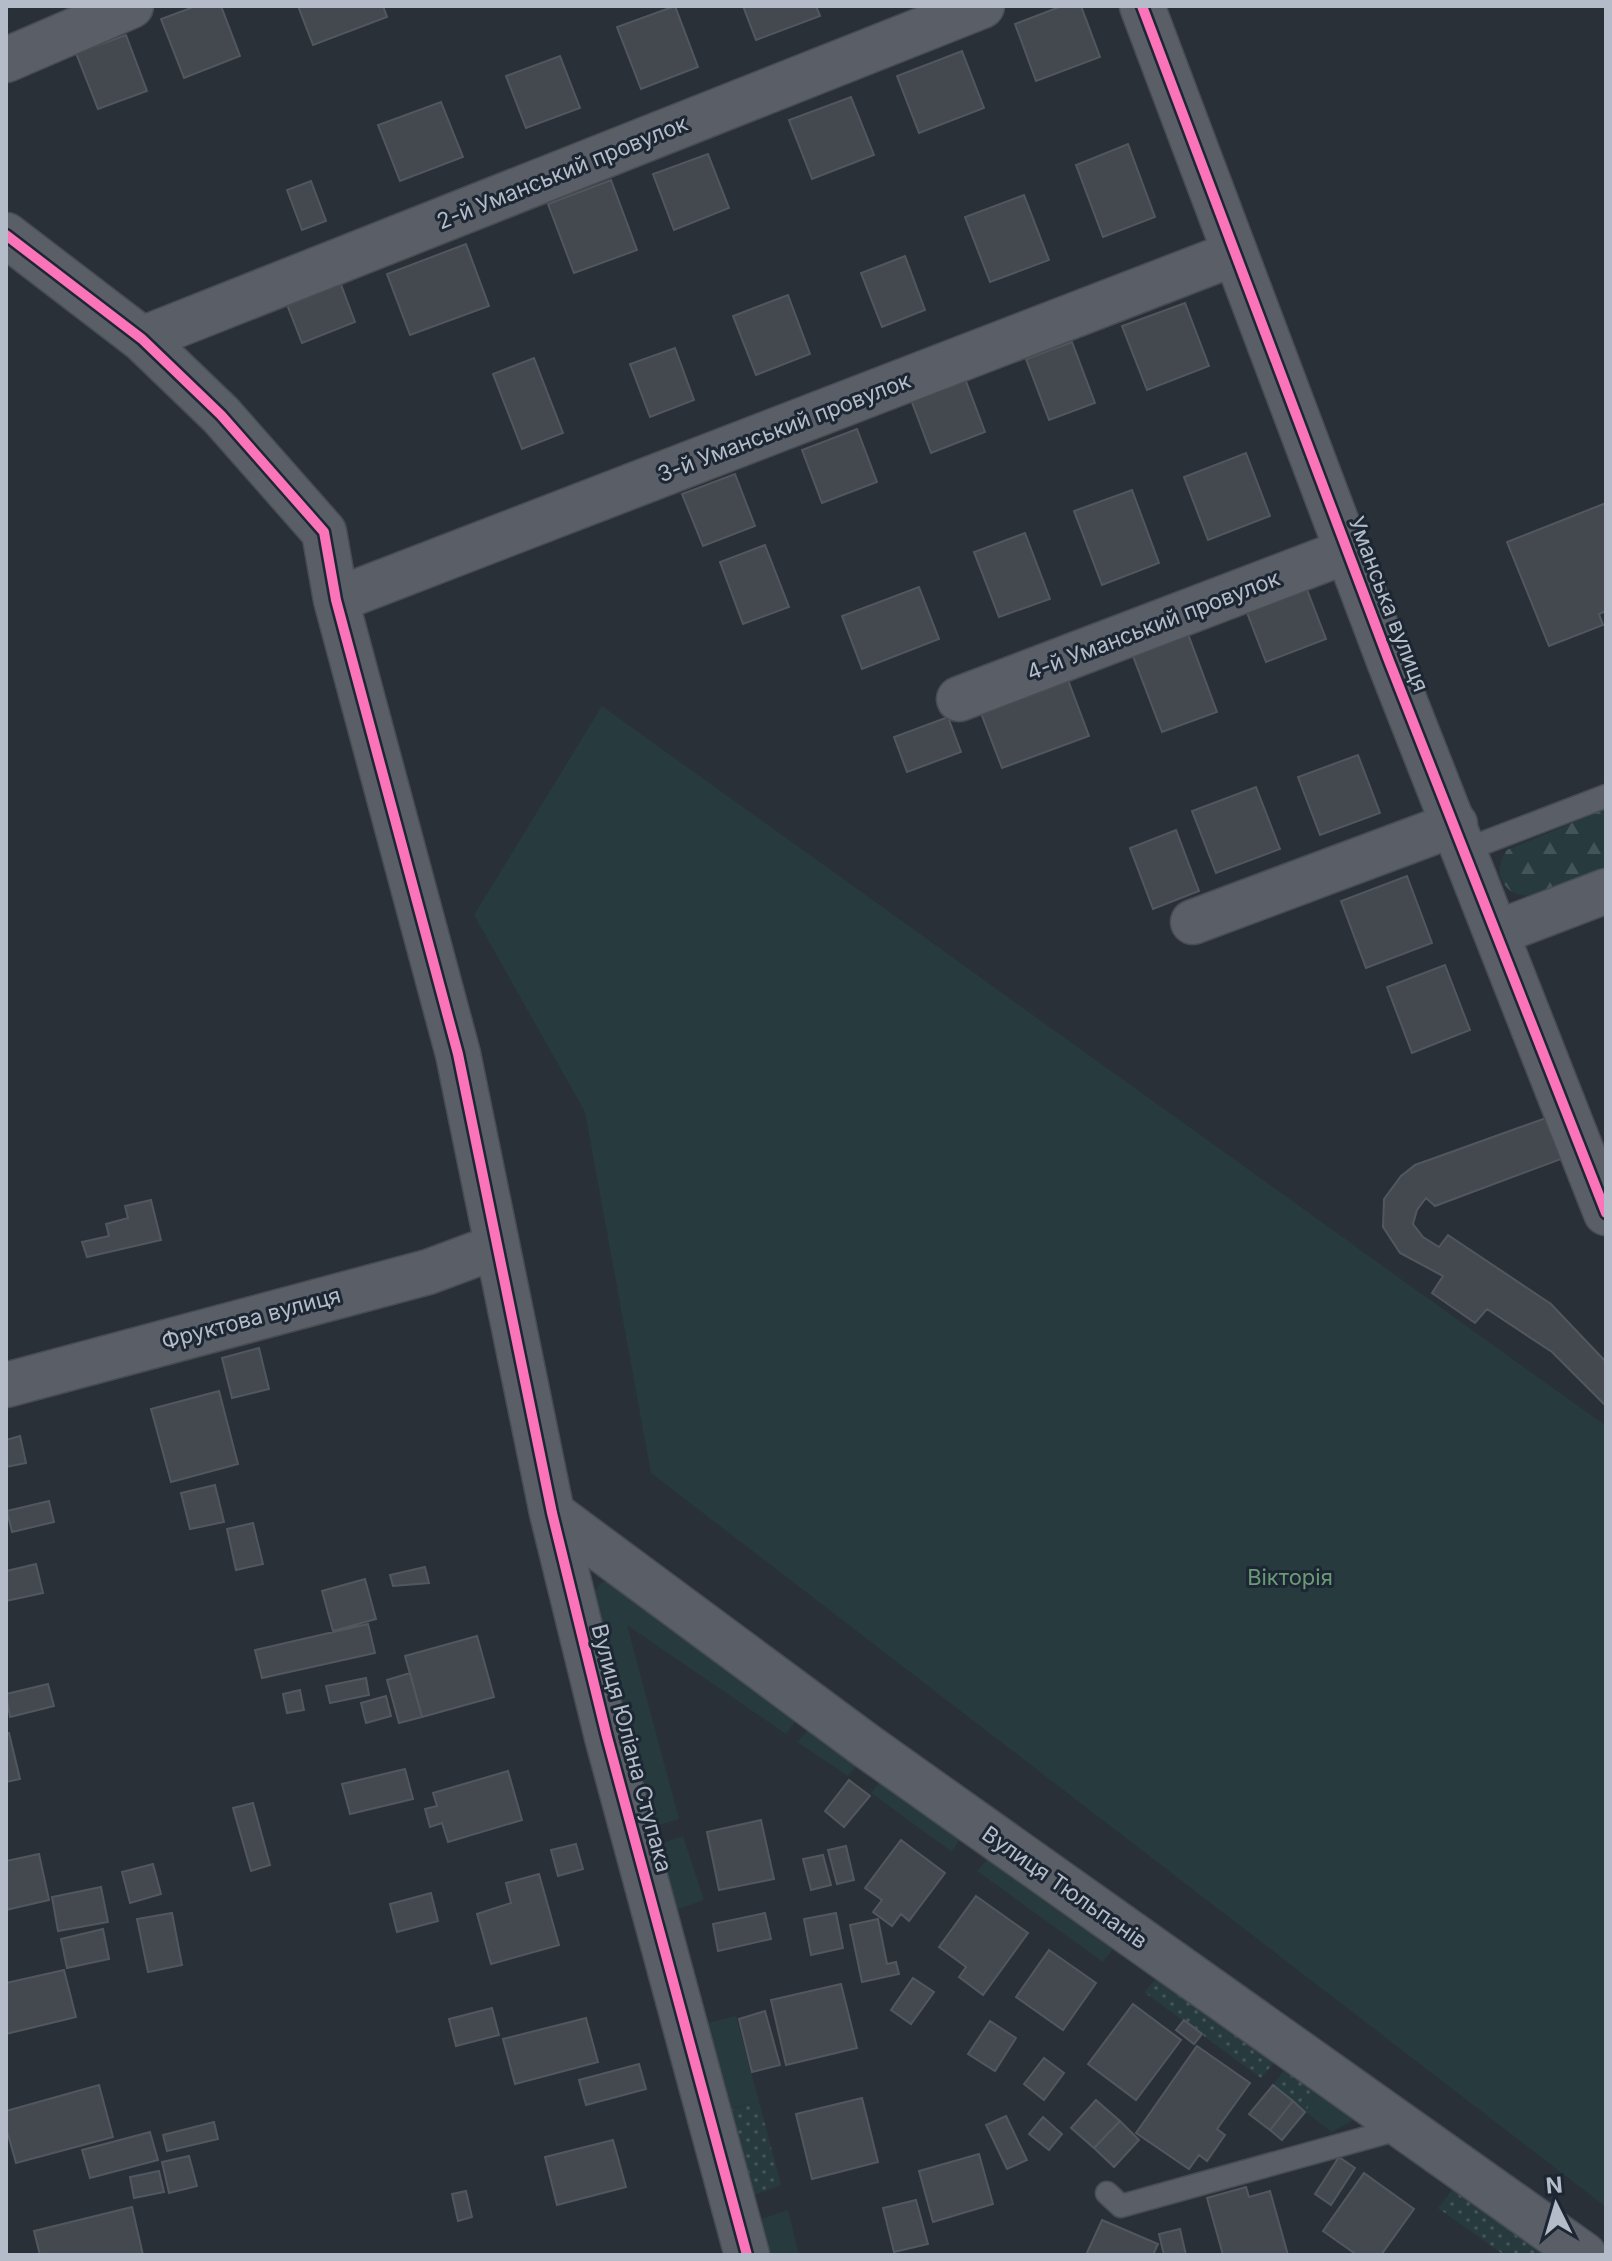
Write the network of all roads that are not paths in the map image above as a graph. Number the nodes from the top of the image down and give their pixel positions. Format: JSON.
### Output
{"nodes":[{"id":1,"x":131,"y":6,"type":"edge"},
{"id":2,"x":982,"y":6,"type":"edge"},
{"id":3,"x":1142,"y":6,"type":"edge"},
{"id":4,"x":6,"y":60,"type":"edge"},
{"id":5,"x":6,"y":235,"type":"edge"},
{"id":6,"x":1233,"y":254,"type":"junction"},
{"id":7,"x":142,"y":339,"type":"junction"},
{"id":8,"x":1347,"y":551,"type":"junction"},
{"id":9,"x":336,"y":600,"type":"junction"},
{"id":10,"x":959,"y":699,"type":"dead end"},
{"id":11,"x":1606,"y":796,"type":"edge"},
{"id":12,"x":1460,"y":837,"type":"junction"},
{"id":13,"x":1606,"y":891,"type":"edge"},
{"id":14,"x":1193,"y":922,"type":"dead end"},
{"id":15,"x":1496,"y":933,"type":"junction"},
{"id":16,"x":1606,"y":1213,"type":"edge"},
{"id":17,"x":495,"y":1247,"type":"junction"},
{"id":18,"x":6,"y":1385,"type":"edge"},
{"id":19,"x":552,"y":1513,"type":"junction"},
{"id":20,"x":1402,"y":2128,"type":"junction"},
{"id":21,"x":1107,"y":2193,"type":"dead end"},
{"id":22,"x":747,"y":2255,"type":"edge"},
{"id":23,"x":1584,"y":2255,"type":"edge"}],
"edges":[{"from":1,"to":4,"type":"street"},
{"from":2,"to":7,"type":"street","name":"2-й Уманський провулок"},
{"from":3,"to":6,"type":"street","name":"Уманська вулиця"},
{"from":5,"to":7,"type":"street","name":"Вулиця Юліана Ступака"},
{"from":6,"to":8,"type":"street","name":"Уманська вулиця"},
{"from":6,"to":9,"type":"street","name":"3-й Уманський провулок"},
{"from":7,"to":9,"type":"street","name":"Вулиця Юліана Ступака"},
{"from":8,"to":10,"type":"street","name":"4-й Уманський провулок"},
{"from":8,"to":12,"type":"street","name":"Уманська вулиця"},
{"from":9,"to":17,"type":"street","name":"Вулиця Юліана Ступака"},
{"from":11,"to":12,"type":"lane"},
{"from":12,"to":14,"type":"street"},
{"from":12,"to":15,"type":"street","name":"Уманська вулиця"},
{"from":13,"to":15,"type":"street"},
{"from":15,"to":16,"type":"street","name":"Уманська вулиця"},
{"from":17,"to":18,"type":"street","name":"Фруктова вулиця"},
{"from":17,"to":19,"type":"street","name":"Вулиця Юліана Ступака"},
{"from":19,"to":20,"type":"street","name":"Вулиця Тюльпанів"},
{"from":19,"to":22,"type":"street","name":"Вулиця Юліана Ступака"},
{"from":20,"to":21,"type":"lane"},
{"from":20,"to":23,"type":"street","name":"Вулиця Тюльпанів"}]}
